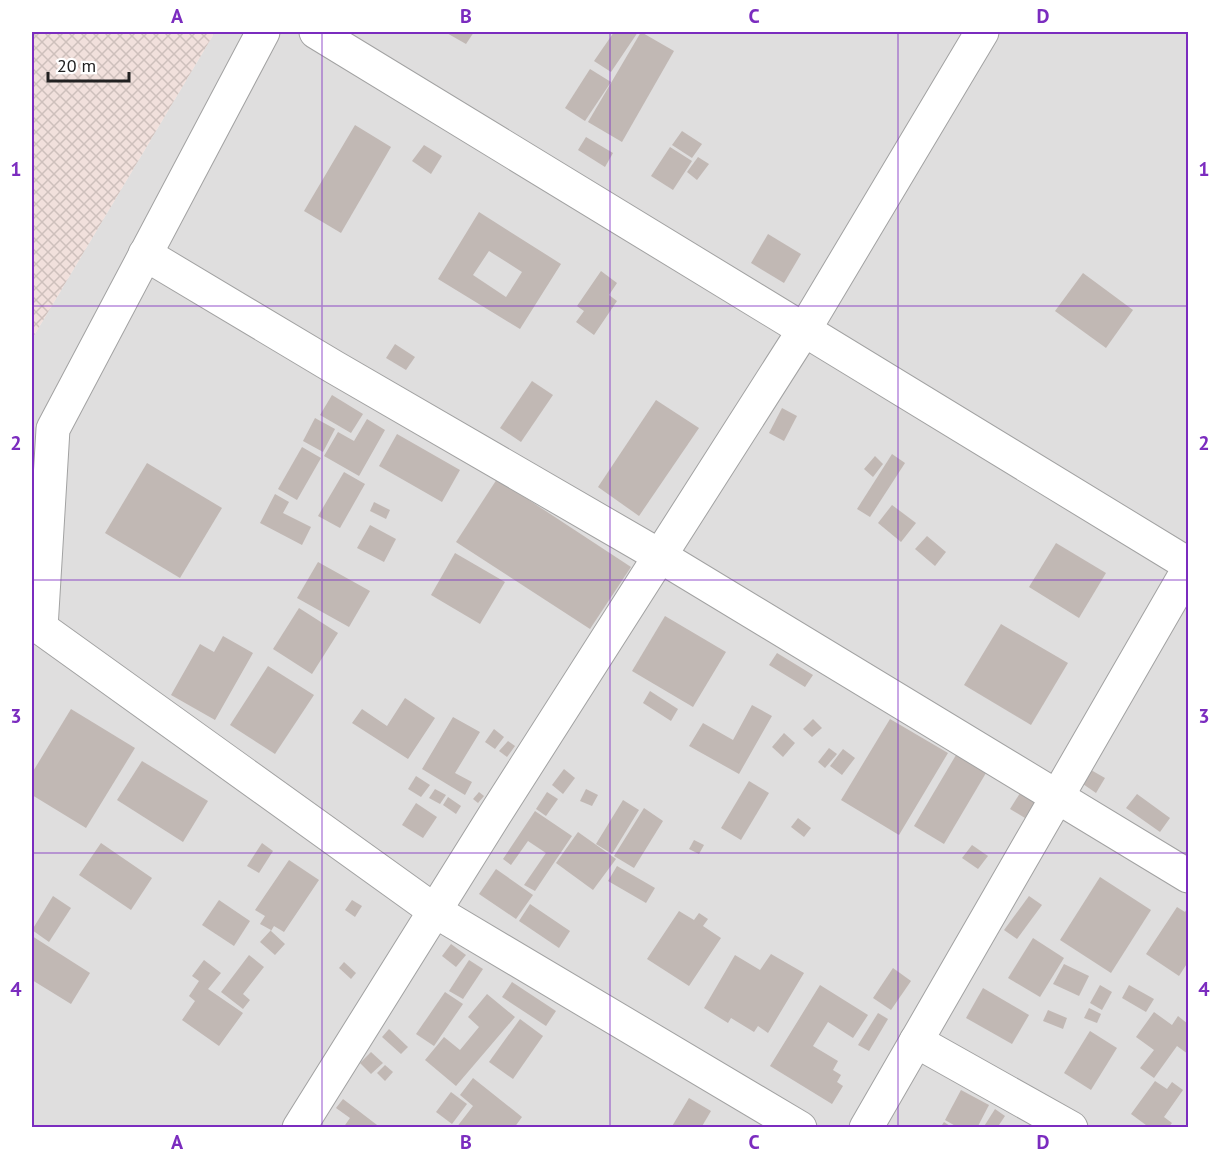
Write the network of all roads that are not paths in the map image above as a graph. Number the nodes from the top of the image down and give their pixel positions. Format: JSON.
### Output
{"nodes":[{"id":1,"x":263,"y":32,"type":"edge"},
{"id":2,"x":316,"y":32,"type":"edge"},
{"id":3,"x":982,"y":32,"type":"edge"},
{"id":4,"x":145,"y":255,"type":"junction"},
{"id":5,"x":804,"y":330,"type":"junction"},
{"id":6,"x":660,"y":556,"type":"junction"},
{"id":7,"x":1188,"y":564,"type":"edge"},
{"id":8,"x":1188,"y":570,"type":"edge"},
{"id":9,"x":1058,"y":796,"type":"junction"},
{"id":10,"x":1188,"y":876,"type":"edge"},
{"id":11,"x":435,"y":911,"type":"junction"},
{"id":12,"x":916,"y":1041,"type":"junction"},
{"id":13,"x":299,"y":1128,"type":"edge"},
{"id":14,"x":800,"y":1128,"type":"edge"},
{"id":15,"x":866,"y":1128,"type":"edge"},
{"id":16,"x":1071,"y":1128,"type":"edge"}],
"edges":[{"from":1,"to":4,"type":"street"},
{"from":2,"to":5,"type":"street"},
{"from":3,"to":5,"type":"street"},
{"from":4,"to":6,"type":"street"},
{"from":4,"to":11,"type":"street"},
{"from":5,"to":6,"type":"street"},
{"from":5,"to":7,"type":"street"},
{"from":6,"to":9,"type":"street"},
{"from":6,"to":11,"type":"street"},
{"from":8,"to":9,"type":"street"},
{"from":9,"to":10,"type":"street"},
{"from":9,"to":12,"type":"street"},
{"from":11,"to":13,"type":"street"},
{"from":11,"to":14,"type":"street"},
{"from":12,"to":15,"type":"street"},
{"from":12,"to":16,"type":"street"}]}
